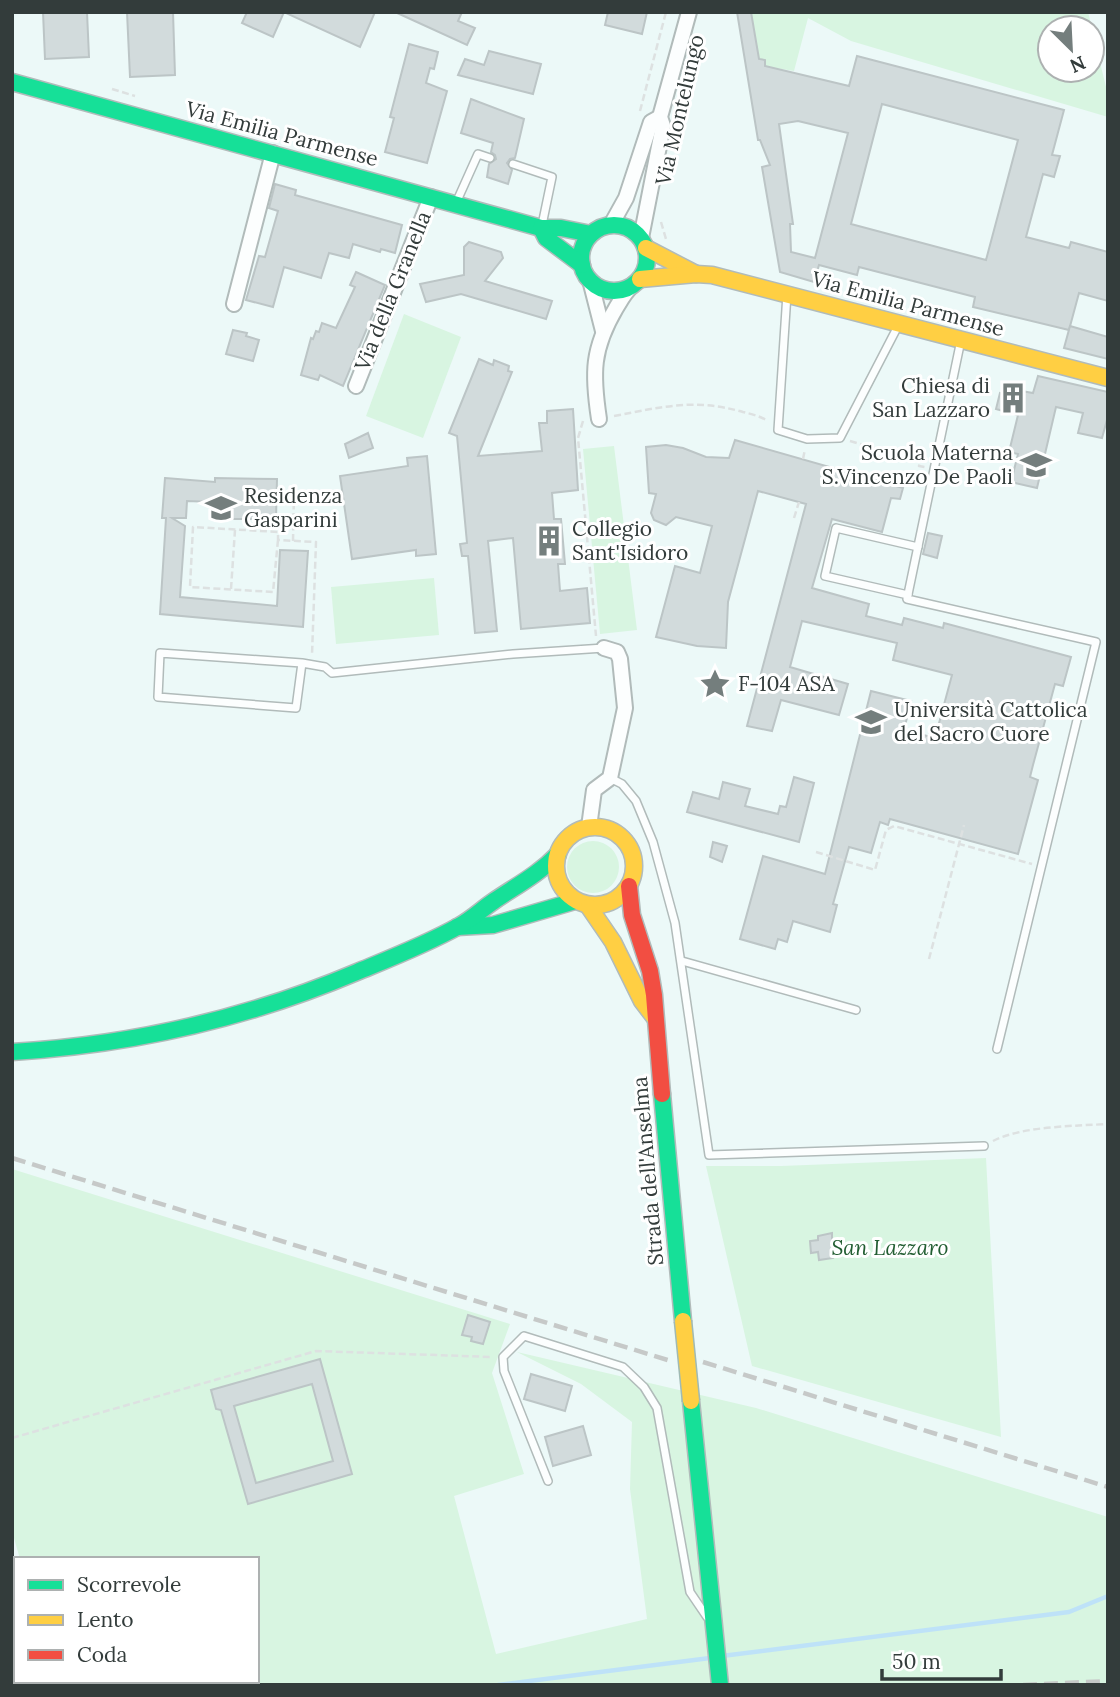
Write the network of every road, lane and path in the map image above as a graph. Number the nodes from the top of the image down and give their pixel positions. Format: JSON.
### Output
{"nodes":[{"id":1,"x":666,"y":12,"type":"edge"},
{"id":2,"x":689,"y":12,"type":"edge"},
{"id":3,"x":12,"y":82,"type":"edge"},
{"id":4,"x":660,"y":117,"type":"junction"},
{"id":5,"x":638,"y":119,"type":"dead end"},
{"id":6,"x":273,"y":153,"type":"junction"},
{"id":7,"x":490,"y":158,"type":"dead end"},
{"id":8,"x":513,"y":164,"type":"dead end"},
{"id":9,"x":431,"y":197,"type":"junction"},
{"id":10,"x":456,"y":204,"type":"junction"},
{"id":11,"x":611,"y":225,"type":"junction"},
{"id":12,"x":541,"y":228,"type":"junction"},
{"id":13,"x":591,"y":234,"type":"junction"},
{"id":14,"x":643,"y":243,"type":"junction"},
{"id":15,"x":582,"y":265,"type":"junction"},
{"id":16,"x":696,"y":274,"type":"junction"},
{"id":17,"x":590,"y":280,"type":"junction"},
{"id":18,"x":636,"y":283,"type":"junction"},
{"id":19,"x":787,"y":294,"type":"junction"},
{"id":20,"x":234,"y":304,"type":"dead end"},
{"id":21,"x":899,"y":323,"type":"junction"},
{"id":22,"x":603,"y":331,"type":"junction"},
{"id":23,"x":961,"y":340,"type":"junction"},
{"id":24,"x":1108,"y":378,"type":"edge"},
{"id":25,"x":356,"y":386,"type":"dead end"},
{"id":26,"x":599,"y":419,"type":"junction"},
{"id":27,"x":778,"y":430,"type":"junction"},
{"id":28,"x":840,"y":438,"type":"junction"},
{"id":29,"x":922,"y":467,"type":"dead end"},
{"id":30,"x":294,"y":493,"type":"dead end"},
{"id":31,"x":799,"y":502,"type":"dead end"},
{"id":32,"x":794,"y":519,"type":"dead end"},
{"id":33,"x":235,"y":530,"type":"junction"},
{"id":34,"x":278,"y":540,"type":"junction"},
{"id":35,"x":293,"y":541,"type":"junction"},
{"id":36,"x":918,"y":547,"type":"junction"},
{"id":37,"x":231,"y":589,"type":"junction"},
{"id":38,"x":907,"y":597,"type":"junction"},
{"id":39,"x":600,"y":648,"type":"junction"},
{"id":40,"x":302,"y":663,"type":"junction"},
{"id":41,"x":312,"y":666,"type":"junction"},
{"id":42,"x":610,"y":778,"type":"junction"},
{"id":43,"x":964,"y":825,"type":"dead end"},
{"id":44,"x":589,"y":827,"type":"junction"},
{"id":45,"x":958,"y":845,"type":"junction"},
{"id":46,"x":816,"y":852,"type":"dead end"},
{"id":47,"x":558,"y":854,"type":"junction"},
{"id":48,"x":1042,"y":866,"type":"junction"},
{"id":49,"x":629,"y":886,"type":"junction"},
{"id":50,"x":582,"y":904,"type":"junction"},
{"id":51,"x":457,"y":927,"type":"junction"},
{"id":52,"x":929,"y":959,"type":"dead end"},
{"id":53,"x":682,"y":961,"type":"junction"},
{"id":54,"x":856,"y":1010,"type":"dead end"},
{"id":55,"x":655,"y":1018,"type":"junction"},
{"id":56,"x":997,"y":1049,"type":"dead end"},
{"id":57,"x":12,"y":1052,"type":"edge"},
{"id":58,"x":1108,"y":1124,"type":"edge"},
{"id":59,"x":984,"y":1146,"type":"joint"},
{"id":60,"x":503,"y":1357,"type":"junction"},
{"id":61,"x":12,"y":1438,"type":"edge"},
{"id":62,"x":548,"y":1481,"type":"dead end"},
{"id":63,"x":715,"y":1629,"type":"junction"},
{"id":64,"x":720,"y":1685,"type":"edge"}],
"edges":[{"from":1,"to":5,"type":"path","name":"Via Montelungo"},
{"from":2,"to":4,"type":"street","name":"Via Montelungo"},
{"from":3,"to":6,"type":"main road","name":"Via Emilia Parmense"},
{"from":4,"to":11,"type":"street","name":"Via Montelungo"},
{"from":4,"to":14,"type":"street","name":"Via Montelungo"},
{"from":6,"to":9,"type":"main road","name":"Via Emilia Parmense"},
{"from":6,"to":20,"type":"street"},
{"from":7,"to":10,"type":"lane"},
{"from":8,"to":12,"type":"lane"},
{"from":9,"to":10,"type":"main road","name":"Via Emilia Parmense"},
{"from":9,"to":25,"type":"street","name":"Via della Granella"},
{"from":10,"to":12,"type":"main road","name":"Via Emilia Parmense"},
{"from":11,"to":13,"type":"main road"},
{"from":11,"to":14,"type":"main road","name":"Via Emilia Parmense"},
{"from":12,"to":13,"type":"main road","name":"Via Emilia Parmense"},
{"from":12,"to":15,"type":"main road","name":"Via Emilia Parmense"},
{"from":13,"to":15,"type":"main road"},
{"from":14,"to":16,"type":"main road","name":"Via Emilia Parmense"},
{"from":14,"to":18,"type":"main road"},
{"from":15,"to":17,"type":"main road","name":"Via Emilia Parmense"},
{"from":16,"to":18,"type":"main road","name":"Via Emilia Parmense"},
{"from":16,"to":19,"type":"main road","name":"Via Emilia Parmense"},
{"from":17,"to":18,"type":"main road","name":"Via Emilia Parmense"},
{"from":17,"to":22,"type":"street"},
{"from":18,"to":22,"type":"street"},
{"from":19,"to":21,"type":"main road","name":"Via Emilia Parmense"},
{"from":19,"to":27,"type":"lane"},
{"from":21,"to":23,"type":"main road","name":"Via Emilia Parmense"},
{"from":21,"to":28,"type":"lane"},
{"from":22,"to":26,"type":"street"},
{"from":23,"to":24,"type":"main road","name":"Via Emilia Parmense"},
{"from":23,"to":36,"type":"lane"},
{"from":26,"to":27,"type":"path"},
{"from":26,"to":39,"type":"path"},
{"from":27,"to":28,"type":"lane"},
{"from":28,"to":29,"type":"path"},
{"from":30,"to":35,"type":"path"},
{"from":31,"to":32,"type":"path"},
{"from":33,"to":34,"type":"path"},
{"from":33,"to":37,"type":"path"},
{"from":33,"to":37,"type":"path"},
{"from":34,"to":35,"type":"path"},
{"from":34,"to":37,"type":"path"},
{"from":35,"to":41,"type":"path"},
{"from":36,"to":38,"type":"lane"},
{"from":36,"to":38,"type":"lane"},
{"from":38,"to":48,"type":"lane"},
{"from":39,"to":41,"type":"lane"},
{"from":39,"to":42,"type":"street"},
{"from":40,"to":40,"type":"lane"},
{"from":40,"to":41,"type":"lane"},
{"from":42,"to":44,"type":"street"},
{"from":42,"to":53,"type":"lane"},
{"from":43,"to":45,"type":"path"},
{"from":44,"to":47,"type":"main road"},
{"from":44,"to":49,"type":"main road"},
{"from":45,"to":46,"type":"path"},
{"from":45,"to":48,"type":"path"},
{"from":45,"to":52,"type":"path"},
{"from":47,"to":50,"type":"main road"},
{"from":47,"to":51,"type":"main road"},
{"from":48,"to":56,"type":"lane"},
{"from":49,"to":50,"type":"main road"},
{"from":49,"to":55,"type":"main road","name":"Strada dell'Anselma"},
{"from":50,"to":51,"type":"main road"},
{"from":50,"to":55,"type":"main road","name":"Strada dell'Anselma"},
{"from":51,"to":57,"type":"main road"},
{"from":53,"to":54,"type":"lane"},
{"from":53,"to":59,"type":"lane"},
{"from":55,"to":63,"type":"main road","name":"Strada dell'Anselma","bridge":true},
{"from":58,"to":59,"type":"path"},
{"from":60,"to":61,"type":"path"},
{"from":60,"to":62,"type":"lane"},
{"from":60,"to":63,"type":"lane"},
{"from":63,"to":64,"type":"main road"}]}
